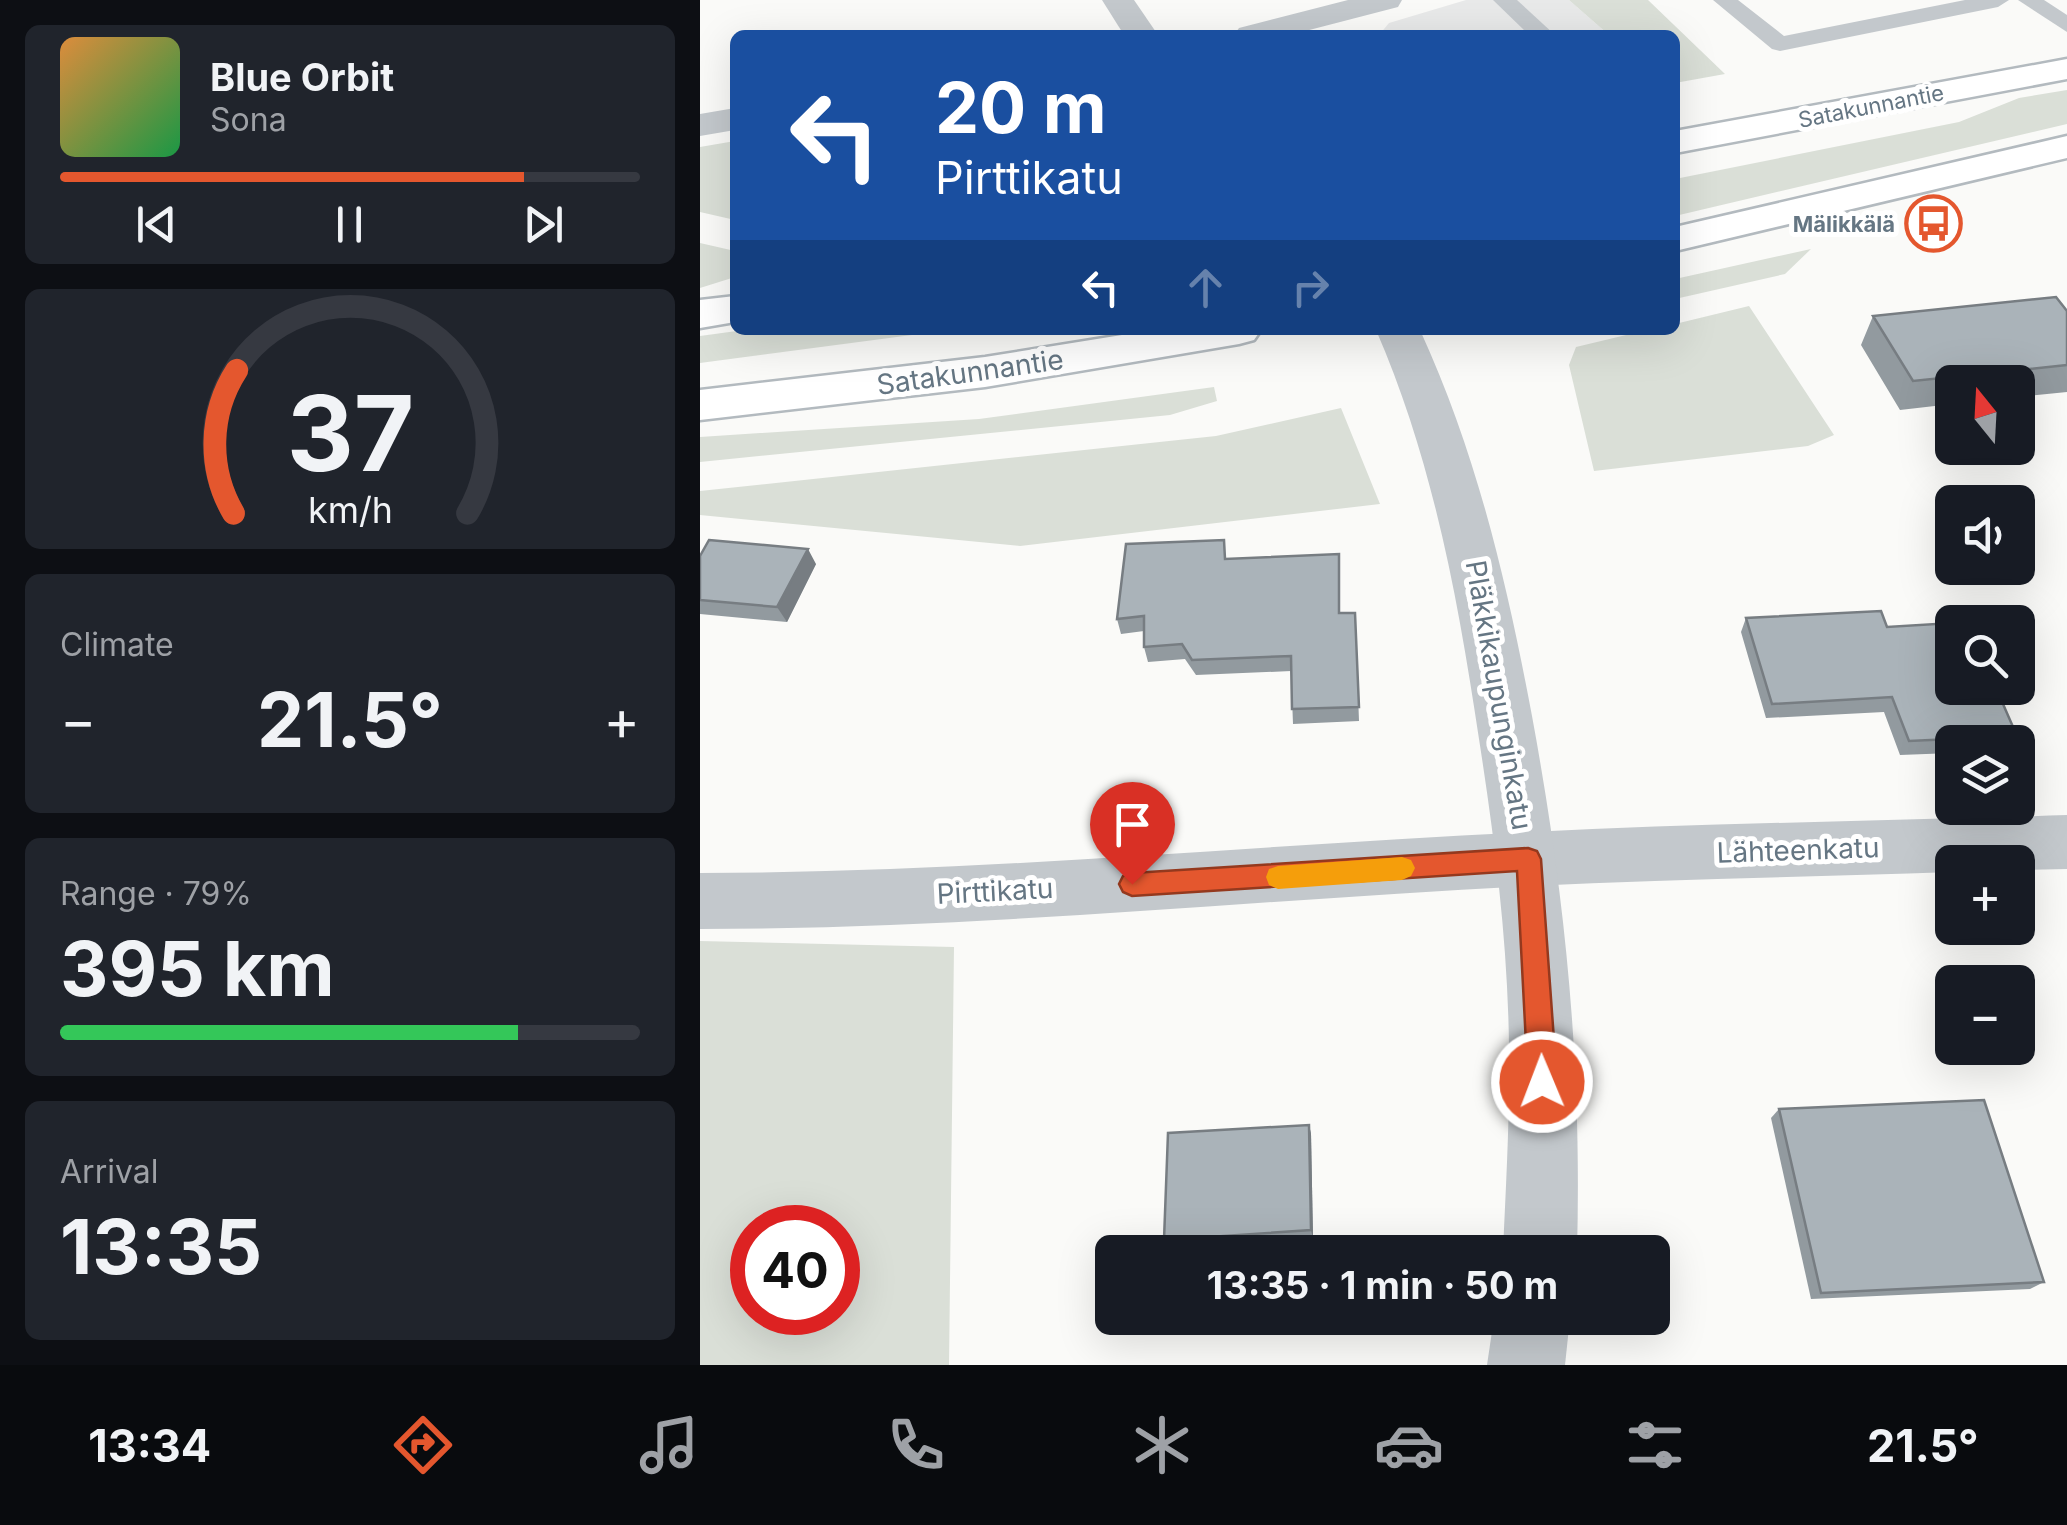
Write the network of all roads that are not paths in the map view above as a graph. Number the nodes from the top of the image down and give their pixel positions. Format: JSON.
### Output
{"nodes":[{"id":1,"x":1118,"y":0,"type":"edge"},
{"id":2,"x":1386,"y":0,"type":"edge"},
{"id":3,"x":1504,"y":0,"type":"edge"},
{"id":4,"x":1724,"y":0,"type":"edge"},
{"id":5,"x":1998,"y":0,"type":"edge"},
{"id":6,"x":2029,"y":0,"type":"edge"},
{"id":7,"x":2067,"y":25,"type":"edge"},
{"id":8,"x":1137,"y":30,"type":"edge"},
{"id":9,"x":1269,"y":30,"type":"edge"},
{"id":10,"x":1537,"y":30,"type":"edge"},
{"id":11,"x":2067,"y":69,"type":"edge"},
{"id":12,"x":730,"y":121,"type":"edge"},
{"id":13,"x":700,"y":125,"type":"edge"},
{"id":14,"x":1680,"y":141,"type":"edge"},
{"id":15,"x":2067,"y":147,"type":"edge"},
{"id":16,"x":1680,"y":237,"type":"edge"},
{"id":17,"x":730,"y":310,"type":"edge"},
{"id":18,"x":700,"y":314,"type":"edge"},
{"id":19,"x":1209,"y":335,"type":"edge"},
{"id":20,"x":1400,"y":335,"type":"edge"},
{"id":21,"x":700,"y":405,"type":"edge"},
{"id":22,"x":2067,"y":842,"type":"edge"},
{"id":23,"x":1528,"y":859,"type":"junction"},
{"id":24,"x":700,"y":901,"type":"edge"},
{"id":25,"x":1540,"y":1235,"type":"edge"},
{"id":26,"x":1530,"y":1335,"type":"edge"},
{"id":27,"x":1526,"y":1365,"type":"edge"}],
"edges":[{"from":1,"to":8,"type":"street"},
{"from":2,"to":9,"type":"street"},
{"from":3,"to":10,"type":"lane"},
{"from":4,"to":5,"type":"lane"},
{"from":6,"to":7,"type":"lane"},
{"from":11,"to":14,"type":"main road","name":"Satakunnantie"},
{"from":12,"to":13,"type":"street"},
{"from":15,"to":16,"type":"main road"},
{"from":17,"to":18,"type":"main road"},
{"from":19,"to":21,"type":"main road","name":"Satakunnantie"},
{"from":20,"to":23,"type":"street","name":"Pläkkikaupunginkatu"},
{"from":22,"to":23,"type":"street","name":"Lähteenkatu"},
{"from":23,"to":24,"type":"street","name":"Pirttikatu"},
{"from":23,"to":25,"type":"street","name":"Pläkkikaupunginkatu"},
{"from":26,"to":27,"type":"street"}]}
